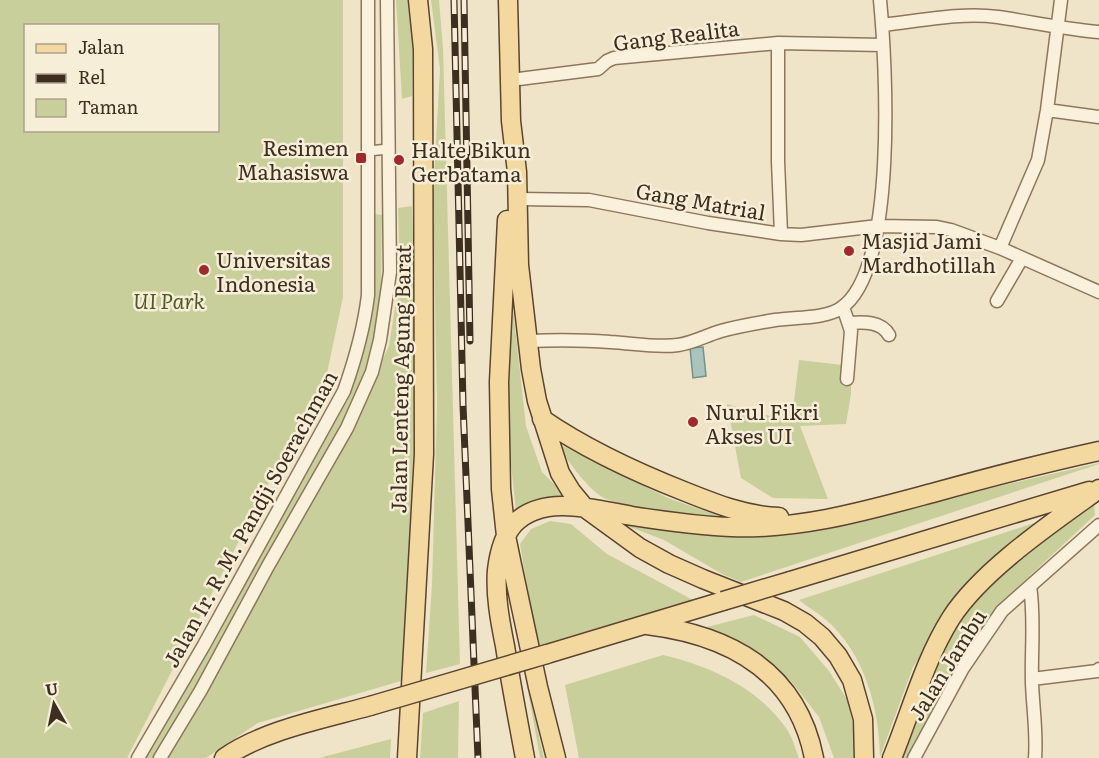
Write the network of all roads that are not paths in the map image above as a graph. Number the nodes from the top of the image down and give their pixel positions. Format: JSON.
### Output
{"nodes":[{"id":1,"x":368,"y":0,"type":"edge"},
{"id":2,"x":387,"y":0,"type":"edge"},
{"id":3,"x":418,"y":0,"type":"edge"},
{"id":4,"x":508,"y":0,"type":"edge"},
{"id":5,"x":880,"y":0,"type":"edge"},
{"id":6,"x":1061,"y":0,"type":"edge"},
{"id":7,"x":882,"y":25,"type":"junction"},
{"id":8,"x":1056,"y":28,"type":"junction"},
{"id":9,"x":1099,"y":33,"type":"edge"},
{"id":10,"x":778,"y":43,"type":"junction"},
{"id":11,"x":883,"y":45,"type":"junction"},
{"id":12,"x":511,"y":80,"type":"junction"},
{"id":13,"x":1047,"y":110,"type":"junction"},
{"id":14,"x":1099,"y":117,"type":"edge"},
{"id":15,"x":512,"y":121,"type":"junction"},
{"id":16,"x":389,"y":149,"type":"junction"},
{"id":17,"x":368,"y":151,"type":"junction"},
{"id":18,"x":518,"y":199,"type":"junction"},
{"id":19,"x":878,"y":226,"type":"junction"},
{"id":20,"x":782,"y":234,"type":"junction"},
{"id":21,"x":1000,"y":248,"type":"junction"},
{"id":22,"x":1022,"y":258,"type":"junction"},
{"id":23,"x":1099,"y":292,"type":"edge"},
{"id":24,"x":997,"y":301,"type":"dead end"},
{"id":25,"x":843,"y":308,"type":"junction"},
{"id":26,"x":849,"y":324,"type":"junction"},
{"id":27,"x":889,"y":335,"type":"dead end"},
{"id":28,"x":528,"y":341,"type":"junction"},
{"id":29,"x":847,"y":379,"type":"dead end"},
{"id":30,"x":542,"y":419,"type":"junction"},
{"id":31,"x":1099,"y":451,"type":"edge"},
{"id":32,"x":1099,"y":489,"type":"edge"},
{"id":33,"x":884,"y":506,"type":"junction"},
{"id":34,"x":585,"y":507,"type":"junction"},
{"id":35,"x":1099,"y":525,"type":"edge"},
{"id":36,"x":506,"y":536,"type":"junction"},
{"id":37,"x":1030,"y":586,"type":"junction"},
{"id":38,"x":647,"y":625,"type":"junction"},
{"id":39,"x":1099,"y":669,"type":"edge"},
{"id":40,"x":1032,"y":680,"type":"junction"},
{"id":41,"x":138,"y":758,"type":"edge"},
{"id":42,"x":160,"y":758,"type":"edge"},
{"id":43,"x":224,"y":758,"type":"edge"},
{"id":44,"x":407,"y":758,"type":"edge"},
{"id":45,"x":525,"y":758,"type":"edge"},
{"id":46,"x":556,"y":758,"type":"edge"},
{"id":47,"x":814,"y":758,"type":"edge"},
{"id":48,"x":864,"y":758,"type":"edge"},
{"id":49,"x":892,"y":758,"type":"edge"},
{"id":50,"x":914,"y":758,"type":"edge"},
{"id":51,"x":1035,"y":758,"type":"edge"}],
"edges":[{"from":1,"to":17,"type":"street","name":"Jalan Ir. R.M. Pandji Soerachman"},
{"from":2,"to":16,"type":"street","name":"Jalan Ir. R.M. Pandji Soerachman"},
{"from":3,"to":44,"type":"main road","name":"Jalan Lenteng Agung Barat"},
{"from":4,"to":12,"type":"main road"},
{"from":5,"to":7,"type":"street"},
{"from":6,"to":8,"type":"street"},
{"from":7,"to":8,"type":"street"},
{"from":7,"to":11,"type":"street"},
{"from":8,"to":9,"type":"street"},
{"from":8,"to":13,"type":"street"},
{"from":10,"to":11,"type":"street","name":"Gang Realita"},
{"from":10,"to":12,"type":"street","name":"Gang Realita"},
{"from":10,"to":20,"type":"street"},
{"from":11,"to":19,"type":"street"},
{"from":12,"to":15,"type":"main road"},
{"from":13,"to":14,"type":"street"},
{"from":13,"to":21,"type":"street"},
{"from":15,"to":18,"type":"main road"},
{"from":15,"to":36,"type":"main road"},
{"from":16,"to":17,"type":"street"},
{"from":16,"to":42,"type":"street","name":"Jalan Ir. R.M. Pandji Soerachman"},
{"from":17,"to":41,"type":"street","name":"Jalan Ir. R.M. Pandji Soerachman"},
{"from":18,"to":20,"type":"street","name":"Gang Matrial"},
{"from":18,"to":28,"type":"main road"},
{"from":19,"to":20,"type":"street","name":"Gang Matrial"},
{"from":19,"to":21,"type":"street","name":"Gang Matrial"},
{"from":19,"to":25,"type":"street"},
{"from":21,"to":22,"type":"street","name":"Gang Matrial"},
{"from":22,"to":23,"type":"street","name":"Gang Matrial"},
{"from":22,"to":24,"type":"street"},
{"from":25,"to":26,"type":"street"},
{"from":25,"to":28,"type":"street"},
{"from":26,"to":27,"type":"street"},
{"from":26,"to":29,"type":"street"},
{"from":28,"to":30,"type":"main road"},
{"from":30,"to":33,"type":"main road"},
{"from":30,"to":34,"type":"main road"},
{"from":31,"to":33,"type":"main road"},
{"from":32,"to":38,"type":"main road","bridge":true},
{"from":32,"to":49,"type":"main road"},
{"from":33,"to":34,"type":"main road"},
{"from":34,"to":36,"type":"main road"},
{"from":34,"to":48,"type":"main road"},
{"from":35,"to":37,"type":"street","name":"Jalan Jambu"},
{"from":36,"to":45,"type":"main road"},
{"from":36,"to":46,"type":"main road"},
{"from":37,"to":40,"type":"street"},
{"from":37,"to":50,"type":"street","name":"Jalan Jambu"},
{"from":38,"to":43,"type":"main road","bridge":true},
{"from":38,"to":47,"type":"main road"},
{"from":39,"to":40,"type":"street"},
{"from":40,"to":51,"type":"street"}]}
